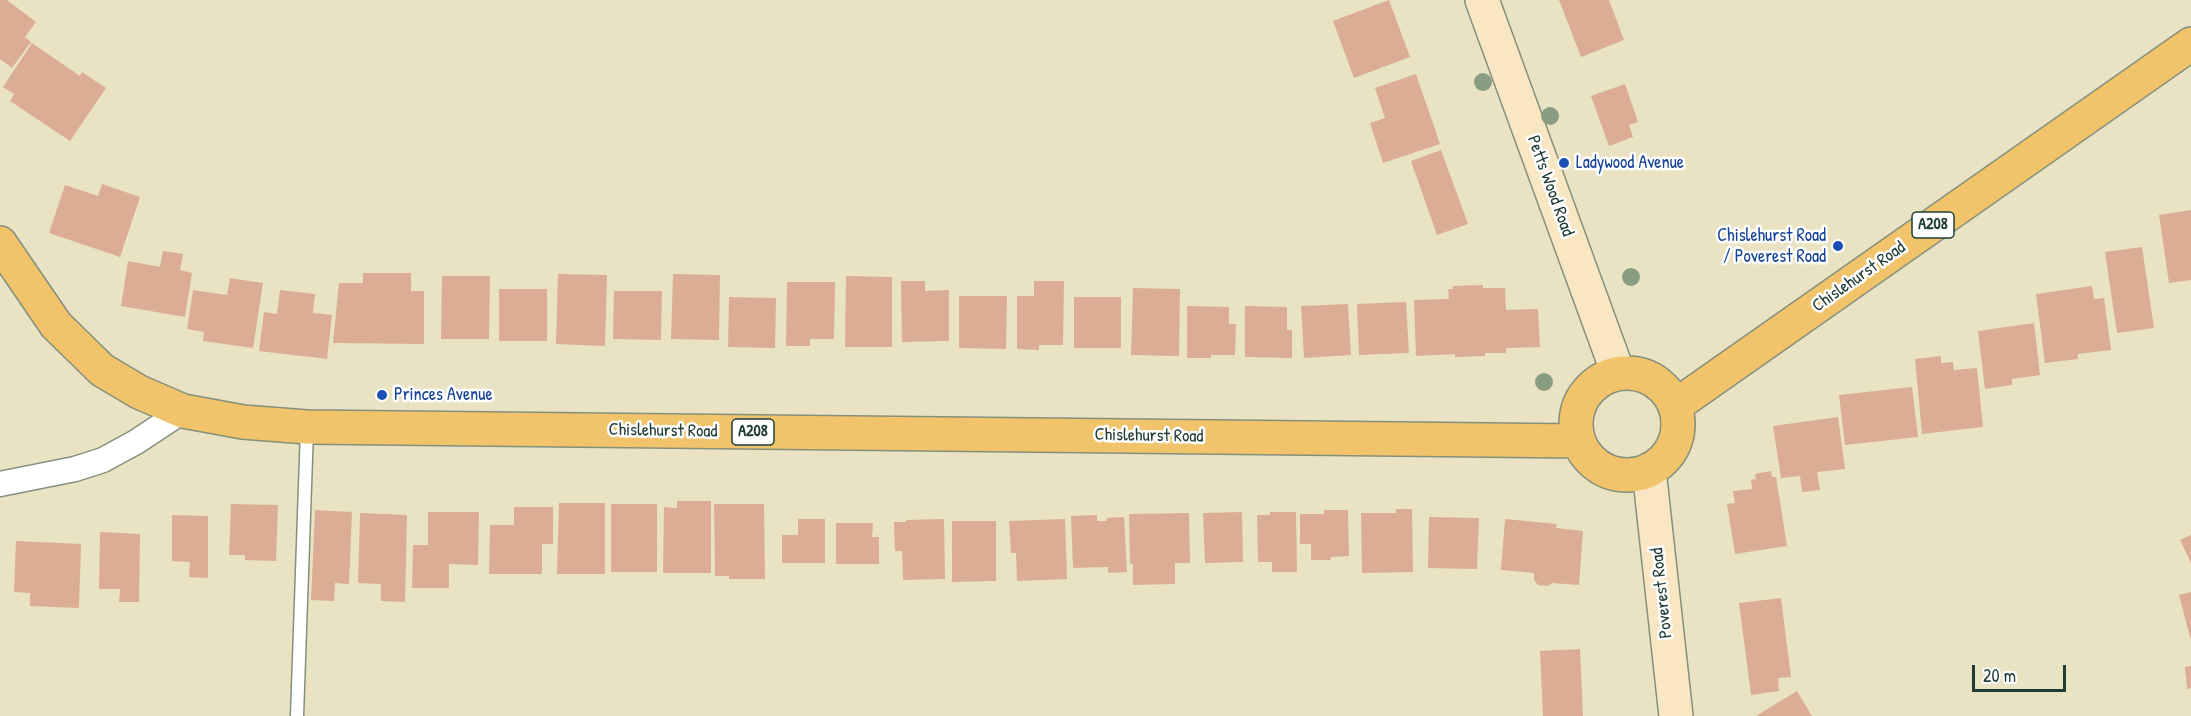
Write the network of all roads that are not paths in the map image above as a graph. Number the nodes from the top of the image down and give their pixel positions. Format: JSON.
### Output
{"nodes":[{"id":1,"x":1482,"y":0,"type":"edge"},
{"id":2,"x":2191,"y":44,"type":"edge"},
{"id":3,"x":0,"y":243,"type":"edge"},
{"id":4,"x":1618,"y":373,"type":"junction"},
{"id":5,"x":1675,"y":406,"type":"junction"},
{"id":6,"x":183,"y":411,"type":"junction"},
{"id":7,"x":307,"y":427,"type":"junction"},
{"id":8,"x":1578,"y":441,"type":"junction"},
{"id":9,"x":1649,"y":470,"type":"junction"},
{"id":10,"x":0,"y":484,"type":"edge"},
{"id":11,"x":297,"y":716,"type":"edge"},
{"id":12,"x":1676,"y":716,"type":"edge"}],
"edges":[{"from":1,"to":4,"type":"street","name":"Petts Wood Road"},
{"from":2,"to":5,"type":"main road","name":"Chislehurst Road","number":"A208"},
{"from":3,"to":6,"type":"main road","name":"Chislehurst Road","number":"A208"},
{"from":4,"to":5,"type":"main road"},
{"from":4,"to":8,"type":"main road"},
{"from":5,"to":9,"type":"main road"},
{"from":6,"to":7,"type":"main road","name":"Chislehurst Road","number":"A208"},
{"from":6,"to":10,"type":"street"},
{"from":7,"to":8,"type":"main road","name":"Chislehurst Road","number":"A208"},
{"from":7,"to":11,"type":"lane"},
{"from":8,"to":9,"type":"main road"},
{"from":9,"to":12,"type":"street","name":"Poverest Road"}]}
